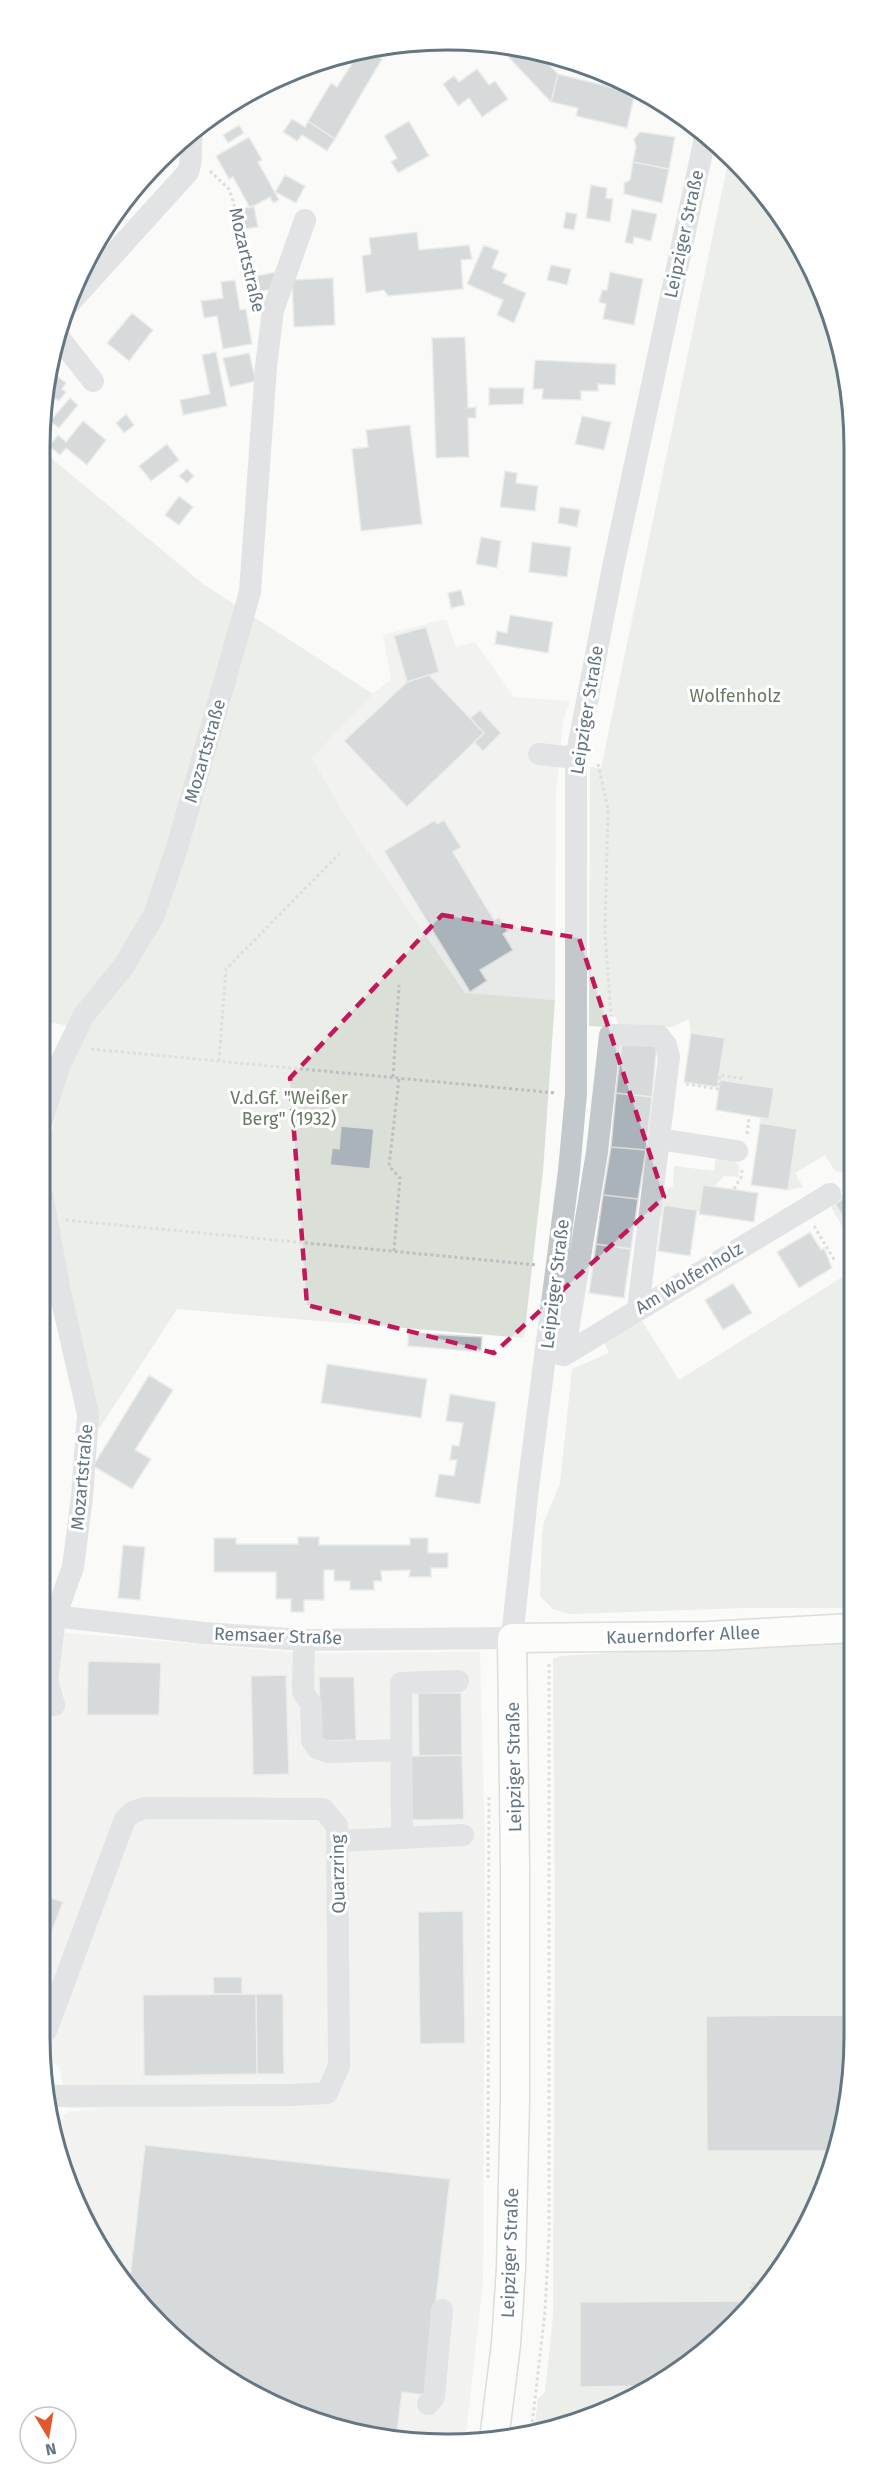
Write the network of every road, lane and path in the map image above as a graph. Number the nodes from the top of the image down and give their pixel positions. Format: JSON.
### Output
{"nodes":[{"id":1,"x":193,"y":141,"type":"edge"},
{"id":2,"x":192,"y":142,"type":"edge"},
{"id":3,"x":704,"y":144,"type":"edge"},
{"id":4,"x":305,"y":220,"type":"dead end"},
{"id":5,"x":83,"y":288,"type":"edge"},
{"id":6,"x":258,"y":304,"type":"dead end"},
{"id":7,"x":63,"y":343,"type":"edge"},
{"id":8,"x":93,"y":381,"type":"dead end"},
{"id":9,"x":539,"y":754,"type":"dead end"},
{"id":10,"x":577,"y":754,"type":"junction"},
{"id":11,"x":339,"y":854,"type":"dead end"},
{"id":12,"x":399,"y":986,"type":"dead end"},
{"id":13,"x":612,"y":1018,"type":"dead end"},
{"id":14,"x":68,"y":1047,"type":"junction"},
{"id":15,"x":219,"y":1061,"type":"junction"},
{"id":16,"x":393,"y":1077,"type":"junction"},
{"id":17,"x":399,"y":1078,"type":"junction"},
{"id":18,"x":745,"y":1078,"type":"dead end"},
{"id":19,"x":677,"y":1082,"type":"dead end"},
{"id":20,"x":50,"y":1091,"type":"edge"},
{"id":21,"x":576,"y":1094,"type":"junction"},
{"id":22,"x":659,"y":1139,"type":"junction"},
{"id":23,"x":737,"y":1151,"type":"dead end"},
{"id":24,"x":830,"y":1194,"type":"dead end"},
{"id":25,"x":50,"y":1218,"type":"edge"},
{"id":26,"x":811,"y":1222,"type":"dead end"},
{"id":27,"x":50,"y":1235,"type":"edge"},
{"id":28,"x":394,"y":1251,"type":"junction"},
{"id":29,"x":835,"y":1261,"type":"dead end"},
{"id":30,"x":557,"y":1267,"type":"junction"},
{"id":31,"x":638,"y":1309,"type":"junction"},
{"id":32,"x":555,"y":1354,"type":"junction"},
{"id":33,"x":50,"y":1616,"type":"edge"},
{"id":34,"x":844,"y":1628,"type":"edge"},
{"id":35,"x":512,"y":1638,"type":"junction"},
{"id":36,"x":549,"y":1638,"type":"junction"},
{"id":37,"x":304,"y":1640,"type":"junction"},
{"id":38,"x":458,"y":1681,"type":"dead end"},
{"id":39,"x":50,"y":1693,"type":"edge"},
{"id":40,"x":54,"y":1705,"type":"dead end"},
{"id":41,"x":401,"y":1750,"type":"junction"},
{"id":42,"x":489,"y":1789,"type":"dead end"},
{"id":43,"x":463,"y":1835,"type":"dead end"},
{"id":44,"x":402,"y":1838,"type":"junction"},
{"id":45,"x":339,"y":1841,"type":"junction"},
{"id":46,"x":50,"y":2020,"type":"edge"},
{"id":47,"x":54,"y":2096,"type":"edge"},
{"id":48,"x":488,"y":2188,"type":"dead end"},
{"id":49,"x":442,"y":2310,"type":"dead end"},
{"id":50,"x":428,"y":2404,"type":"dead end"},
{"id":51,"x":532,"y":2424,"type":"edge"},
{"id":52,"x":495,"y":2430,"type":"edge"}],
"edges":[{"from":1,"to":6,"type":"path","name":"Mozartstraße"},
{"from":2,"to":5,"type":"street"},
{"from":3,"to":10,"type":"street","name":"Leipziger Straße"},
{"from":4,"to":14,"type":"street","name":"Mozartstraße"},
{"from":7,"to":8,"type":"street"},
{"from":9,"to":10,"type":"street"},
{"from":10,"to":13,"type":"path"},
{"from":10,"to":21,"type":"street","name":"Leipziger Straße"},
{"from":11,"to":15,"type":"path"},
{"from":12,"to":16,"type":"path"},
{"from":14,"to":15,"type":"path"},
{"from":14,"to":20,"type":"street","name":"Mozartstraße"},
{"from":15,"to":16,"type":"path"},
{"from":16,"to":17,"type":"path"},
{"from":17,"to":21,"type":"path"},
{"from":17,"to":28,"type":"path"},
{"from":18,"to":19,"type":"path"},
{"from":21,"to":30,"type":"street","name":"Leipziger Straße"},
{"from":22,"to":23,"type":"street"},
{"from":22,"to":31,"type":"street","name":"Leipziger Straße"},
{"from":22,"to":32,"type":"street","name":"Leipziger Straße"},
{"from":24,"to":31,"type":"street","name":"Am Wolfenholz"},
{"from":25,"to":28,"type":"path"},
{"from":26,"to":29,"type":"path"},
{"from":27,"to":33,"type":"street","name":"Mozartstraße"},
{"from":28,"to":30,"type":"path"},
{"from":30,"to":32,"type":"street","name":"Leipziger Straße"},
{"from":31,"to":32,"type":"street","name":"Am Wolfenholz"},
{"from":32,"to":35,"type":"street","name":"Leipziger Straße"},
{"from":33,"to":37,"type":"street","name":"Remsaer Straße"},
{"from":34,"to":36,"type":"main road","name":"Kauerndorfer Allee"},
{"from":35,"to":36,"type":"main road","name":"Kauerndorfer Allee"},
{"from":35,"to":37,"type":"street","name":"Remsaer Straße"},
{"from":35,"to":52,"type":"main road","name":"Leipziger Straße"},
{"from":36,"to":51,"type":"path"},
{"from":37,"to":41,"type":"street"},
{"from":38,"to":41,"type":"street"},
{"from":39,"to":40,"type":"street"},
{"from":41,"to":44,"type":"street"},
{"from":42,"to":48,"type":"path"},
{"from":43,"to":44,"type":"street"},
{"from":44,"to":45,"type":"street"},
{"from":45,"to":46,"type":"street","name":"Quarzring"},
{"from":45,"to":47,"type":"street","name":"Quarzring"},
{"from":49,"to":50,"type":"street"}]}
